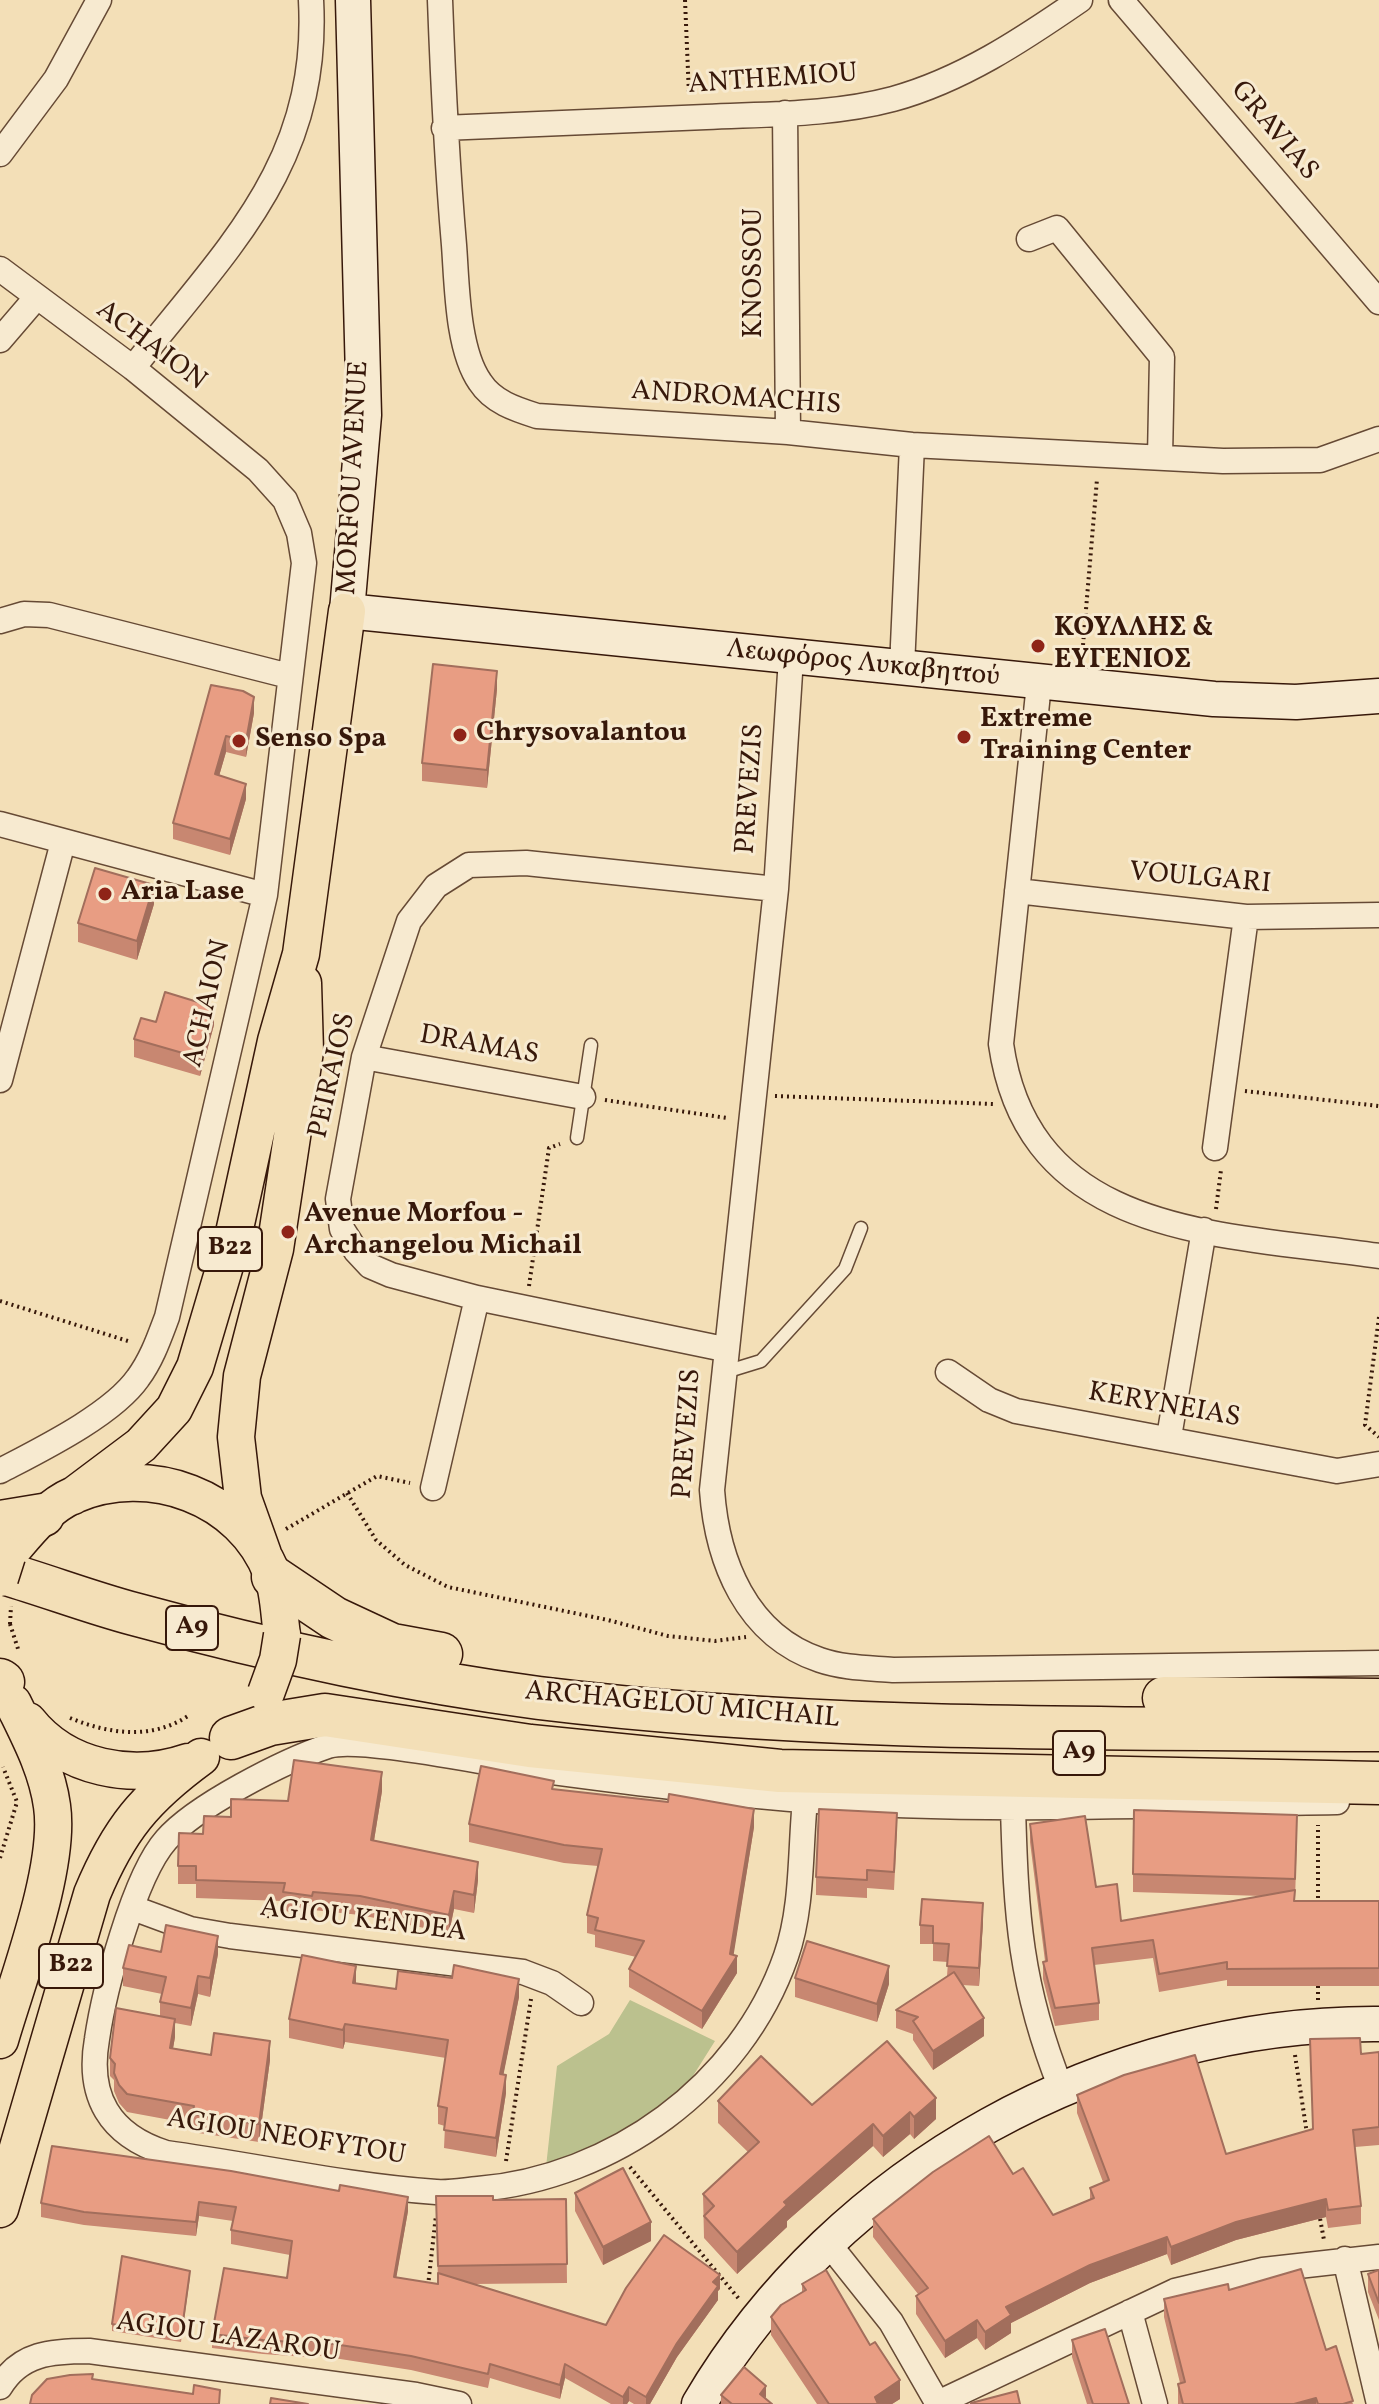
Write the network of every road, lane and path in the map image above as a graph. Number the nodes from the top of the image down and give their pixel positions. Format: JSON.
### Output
{"nodes":[{"id":1,"x":99,"y":0,"type":"edge"},
{"id":2,"x":311,"y":0,"type":"edge"},
{"id":3,"x":353,"y":0,"type":"edge"},
{"id":4,"x":440,"y":0,"type":"edge"},
{"id":5,"x":685,"y":0,"type":"edge"},
{"id":6,"x":1080,"y":0,"type":"edge"},
{"id":7,"x":1121,"y":0,"type":"edge"},
{"id":8,"x":785,"y":113,"type":"junction"},
{"id":9,"x":690,"y":118,"type":"junction"},
{"id":10,"x":444,"y":128,"type":"junction"},
{"id":11,"x":0,"y":154,"type":"edge"},
{"id":12,"x":1029,"y":239,"type":"dead end"},
{"id":13,"x":0,"y":269,"type":"edge"},
{"id":14,"x":36,"y":298,"type":"junction"},
{"id":15,"x":1379,"y":302,"type":"edge"},
{"id":16,"x":0,"y":340,"type":"edge"},
{"id":17,"x":133,"y":368,"type":"junction"},
{"id":18,"x":788,"y":432,"type":"junction"},
{"id":19,"x":1379,"y":439,"type":"edge"},
{"id":20,"x":912,"y":445,"type":"junction"},
{"id":21,"x":1099,"y":454,"type":"junction"},
{"id":22,"x":1160,"y":457,"type":"junction"},
{"id":23,"x":347,"y":611,"type":"junction"},
{"id":24,"x":0,"y":621,"type":"edge"},
{"id":25,"x":791,"y":658,"type":"junction"},
{"id":26,"x":902,"y":667,"type":"junction"},
{"id":27,"x":289,"y":676,"type":"junction"},
{"id":28,"x":1039,"y":684,"type":"junction"},
{"id":29,"x":1080,"y":688,"type":"junction"},
{"id":30,"x":1379,"y":696,"type":"edge"},
{"id":31,"x":0,"y":824,"type":"edge"},
{"id":32,"x":63,"y":842,"type":"junction"},
{"id":33,"x":776,"y":889,"type":"junction"},
{"id":34,"x":1017,"y":891,"type":"junction"},
{"id":35,"x":265,"y":895,"type":"junction"},
{"id":36,"x":1379,"y":915,"type":"edge"},
{"id":37,"x":1246,"y":917,"type":"junction"},
{"id":38,"x":301,"y":954,"type":"junction"},
{"id":39,"x":591,"y":1045,"type":"dead end"},
{"id":40,"x":364,"y":1057,"type":"junction"},
{"id":41,"x":0,"y":1080,"type":"edge"},
{"id":42,"x":1223,"y":1088,"type":"junction"},
{"id":43,"x":753,"y":1095,"type":"junction"},
{"id":44,"x":583,"y":1097,"type":"junction"},
{"id":45,"x":1015,"y":1105,"type":"junction"},
{"id":46,"x":1379,"y":1106,"type":"edge"},
{"id":47,"x":750,"y":1121,"type":"junction"},
{"id":48,"x":577,"y":1138,"type":"joint"},
{"id":49,"x":1215,"y":1148,"type":"joint"},
{"id":50,"x":861,"y":1228,"type":"dead end"},
{"id":51,"x":1209,"y":1231,"type":"junction"},
{"id":52,"x":1379,"y":1256,"type":"edge"},
{"id":53,"x":477,"y":1298,"type":"junction"},
{"id":54,"x":0,"y":1301,"type":"edge"},
{"id":55,"x":525,"y":1308,"type":"junction"},
{"id":56,"x":1379,"y":1317,"type":"edge"},
{"id":57,"x":155,"y":1350,"type":"junction"},
{"id":58,"x":723,"y":1361,"type":"junction"},
{"id":59,"x":948,"y":1372,"type":"dead end"},
{"id":60,"x":1169,"y":1437,"type":"junction"},
{"id":61,"x":1379,"y":1437,"type":"edge"},
{"id":62,"x":1379,"y":1464,"type":"edge"},
{"id":63,"x":0,"y":1471,"type":"edge"},
{"id":64,"x":433,"y":1488,"type":"joint"},
{"id":65,"x":347,"y":1493,"type":"junction"},
{"id":66,"x":58,"y":1505,"type":"junction"},
{"id":67,"x":273,"y":1554,"type":"junction"},
{"id":68,"x":2,"y":1557,"type":"edge"},
{"id":69,"x":0,"y":1601,"type":"edge"},
{"id":70,"x":775,"y":1634,"type":"junction"},
{"id":71,"x":1379,"y":1663,"type":"edge"},
{"id":72,"x":4,"y":1685,"type":"edge"},
{"id":73,"x":1379,"y":1700,"type":"edge"},
{"id":74,"x":65,"y":1716,"type":"dead end"},
{"id":75,"x":188,"y":1716,"type":"dead end"},
{"id":76,"x":1379,"y":1730,"type":"edge"},
{"id":77,"x":216,"y":1748,"type":"junction"},
{"id":78,"x":1379,"y":1757,"type":"edge"},
{"id":79,"x":3,"y":1767,"type":"dead end"},
{"id":80,"x":1379,"y":1783,"type":"edge"},
{"id":81,"x":805,"y":1800,"type":"junction"},
{"id":82,"x":1379,"y":1801,"type":"edge"},
{"id":83,"x":1318,"y":1802,"type":"junction"},
{"id":84,"x":1013,"y":1807,"type":"junction"},
{"id":85,"x":0,"y":1858,"type":"edge"},
{"id":86,"x":270,"y":1896,"type":"edge"},
{"id":87,"x":1318,"y":1907,"type":"edge"},
{"id":88,"x":133,"y":1908,"type":"junction"},
{"id":89,"x":264,"y":1940,"type":"junction"},
{"id":90,"x":1318,"y":1967,"type":"edge"},
{"id":91,"x":535,"y":1976,"type":"junction"},
{"id":92,"x":581,"y":2003,"type":"dead end"},
{"id":93,"x":1379,"y":2024,"type":"edge"},
{"id":94,"x":1304,"y":2028,"type":"junction"},
{"id":95,"x":0,"y":2040,"type":"edge"},
{"id":96,"x":1061,"y":2088,"type":"junction"},
{"id":97,"x":1308,"y":2138,"type":"edge"},
{"id":98,"x":616,"y":2150,"type":"junction"},
{"id":99,"x":502,"y":2187,"type":"junction"},
{"id":100,"x":438,"y":2193,"type":"junction"},
{"id":101,"x":1317,"y":2199,"type":"edge"},
{"id":102,"x":0,"y":2209,"type":"edge"},
{"id":103,"x":828,"y":2243,"type":"junction"},
{"id":104,"x":1379,"y":2257,"type":"edge"},
{"id":105,"x":1336,"y":2260,"type":"junction"},
{"id":106,"x":426,"y":2301,"type":"edge"},
{"id":107,"x":1130,"y":2312,"type":"junction"},
{"id":108,"x":757,"y":2322,"type":"junction"},
{"id":109,"x":0,"y":2387,"type":"edge"},
{"id":110,"x":449,"y":2403,"type":"edge"},
{"id":111,"x":699,"y":2404,"type":"edge"},
{"id":112,"x":938,"y":2404,"type":"edge"},
{"id":113,"x":1155,"y":2404,"type":"edge"},
{"id":114,"x":1379,"y":2404,"type":"edge"}],
"edges":[{"from":1,"to":11,"type":"street"},
{"from":2,"to":17,"type":"street"},
{"from":3,"to":23,"type":"main road","name":"MORFOU AVENUE"},
{"from":4,"to":10,"type":"street","name":"ANDROMACHIS"},
{"from":5,"to":9,"type":"path"},
{"from":6,"to":8,"type":"street","name":"ANTHEMIOU"},
{"from":7,"to":15,"type":"street","name":"GRAVIAS"},
{"from":8,"to":9,"type":"street","name":"ANTHEMIOU"},
{"from":8,"to":18,"type":"street","name":"KNOSSOU"},
{"from":9,"to":10,"type":"street","name":"ANTHEMIOU"},
{"from":10,"to":18,"type":"street","name":"ANDROMACHIS"},
{"from":12,"to":22,"type":"street"},
{"from":13,"to":14,"type":"street","name":"ACHAION"},
{"from":14,"to":16,"type":"street"},
{"from":14,"to":17,"type":"street","name":"ACHAION"},
{"from":17,"to":27,"type":"street","name":"ACHAION"},
{"from":18,"to":20,"type":"street","name":"ANDROMACHIS"},
{"from":19,"to":22,"type":"street","name":"ANDROMACHIS"},
{"from":20,"to":21,"type":"street","name":"ANDROMACHIS"},
{"from":20,"to":26,"type":"street"},
{"from":21,"to":22,"type":"street","name":"ANDROMACHIS"},
{"from":21,"to":29,"type":"path"},
{"from":23,"to":25,"type":"main road","name":"Λεωφόρος Λυκαβηττού"},
{"from":23,"to":38,"type":"main road","name":"MORFOU AVENUE","number":"B22"},
{"from":24,"to":27,"type":"street"},
{"from":25,"to":26,"type":"main road","name":"Λεωφόρος Λυκαβηττού"},
{"from":25,"to":33,"type":"street","name":"PREVEZIS"},
{"from":26,"to":28,"type":"main road","name":"Λεωφόρος Λυκαβηττού"},
{"from":27,"to":35,"type":"street","name":"ACHAION"},
{"from":28,"to":29,"type":"main road","name":"Λεωφόρος Λυκαβηττού"},
{"from":28,"to":34,"type":"street"},
{"from":29,"to":30,"type":"main road","name":"Λεωφόρος Λυκαβηττού"},
{"from":31,"to":32,"type":"street"},
{"from":32,"to":35,"type":"street"},
{"from":32,"to":41,"type":"street"},
{"from":33,"to":40,"type":"street","name":"PEIRAIOS"},
{"from":33,"to":43,"type":"street","name":"PREVEZIS"},
{"from":34,"to":37,"type":"street","name":"VOULGARI"},
{"from":34,"to":45,"type":"street"},
{"from":35,"to":57,"type":"street","name":"ACHAION"},
{"from":36,"to":37,"type":"street","name":"VOULGARI"},
{"from":37,"to":42,"type":"street"},
{"from":38,"to":66,"type":"main road","name":"MORFOU AVENUE","number":"B22"},
{"from":38,"to":67,"type":"main road","name":"MORFOU AVENUE","number":"B22"},
{"from":39,"to":44,"type":"lane"},
{"from":40,"to":44,"type":"street","name":"DRAMAS"},
{"from":40,"to":53,"type":"street","name":"PEIRAIOS"},
{"from":42,"to":46,"type":"path"},
{"from":42,"to":49,"type":"street"},
{"from":43,"to":45,"type":"path"},
{"from":43,"to":47,"type":"street","name":"PREVEZIS"},
{"from":44,"to":47,"type":"path"},
{"from":44,"to":48,"type":"lane"},
{"from":45,"to":51,"type":"street"},
{"from":47,"to":58,"type":"street","name":"PREVEZIS"},
{"from":48,"to":55,"type":"path"},
{"from":49,"to":51,"type":"path"},
{"from":50,"to":58,"type":"lane"},
{"from":51,"to":52,"type":"street"},
{"from":51,"to":60,"type":"street"},
{"from":53,"to":55,"type":"street","name":"PEIRAIOS"},
{"from":53,"to":64,"type":"street"},
{"from":54,"to":57,"type":"path"},
{"from":55,"to":58,"type":"street","name":"PEIRAIOS"},
{"from":56,"to":61,"type":"path"},
{"from":57,"to":63,"type":"street","name":"ACHAION"},
{"from":58,"to":70,"type":"street","name":"PREVEZIS"},
{"from":59,"to":60,"type":"street","name":"KERYNEIAS"},
{"from":60,"to":62,"type":"street","name":"KERYNEIAS"},
{"from":64,"to":65,"type":"path"},
{"from":65,"to":67,"type":"path"},
{"from":65,"to":70,"type":"path"},
{"from":66,"to":67,"type":"main road"},
{"from":66,"to":68,"type":"highway"},
{"from":67,"to":73,"type":"highway"},
{"from":67,"to":77,"type":"main road","number":"B22","bridge":true},
{"from":68,"to":76,"type":"highway","name":"ARCHAGELOU MICHAIL","number":"A9"},
{"from":69,"to":78,"type":"highway","name":"ARCHAGELOU MICHAIL","number":"A9"},
{"from":70,"to":71,"type":"street","name":"PREVEZIS"},
{"from":72,"to":77,"type":"main road","number":"B22"},
{"from":72,"to":95,"type":"main road","number":"B22"},
{"from":74,"to":75,"type":"path"},
{"from":77,"to":80,"type":"highway"},
{"from":77,"to":102,"type":"main road","number":"B22"},
{"from":79,"to":85,"type":"path"},
{"from":81,"to":84,"type":"street","name":"AGIOU NEOFYTOU"},
{"from":81,"to":88,"type":"street","name":"AGIOU NEOFYTOU"},
{"from":81,"to":98,"type":"street","name":"AGIOU NEOFYTOU"},
{"from":82,"to":83,"type":"street","name":"AGIOU NEOFYTOU"},
{"from":83,"to":84,"type":"street","name":"AGIOU NEOFYTOU"},
{"from":83,"to":87,"type":"path"},
{"from":84,"to":96,"type":"street"},
{"from":86,"to":89,"type":"path"},
{"from":88,"to":89,"type":"street","name":"AGIOU KENDEA"},
{"from":88,"to":100,"type":"street","name":"AGIOU NEOFYTOU"},
{"from":89,"to":91,"type":"street","name":"AGIOU KENDEA"},
{"from":90,"to":94,"type":"path"},
{"from":91,"to":92,"type":"street","name":"AGIOU KENDEA"},
{"from":91,"to":99,"type":"path"},
{"from":93,"to":94,"type":"main road"},
{"from":94,"to":96,"type":"main road"},
{"from":94,"to":97,"type":"path"},
{"from":96,"to":103,"type":"main road"},
{"from":98,"to":99,"type":"street","name":"AGIOU NEOFYTOU"},
{"from":98,"to":108,"type":"path"},
{"from":99,"to":100,"type":"street","name":"AGIOU NEOFYTOU"},
{"from":100,"to":106,"type":"path"},
{"from":101,"to":105,"type":"path"},
{"from":103,"to":108,"type":"main road"},
{"from":103,"to":112,"type":"street"},
{"from":104,"to":105,"type":"street"},
{"from":105,"to":107,"type":"street"},
{"from":105,"to":114,"type":"street"},
{"from":107,"to":112,"type":"street"},
{"from":107,"to":113,"type":"street"},
{"from":108,"to":111,"type":"main road"},
{"from":109,"to":110,"type":"street","name":"AGIOU LAZAROU"}]}
